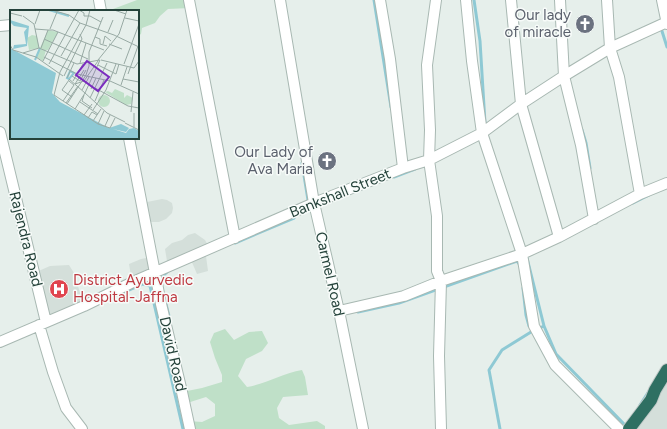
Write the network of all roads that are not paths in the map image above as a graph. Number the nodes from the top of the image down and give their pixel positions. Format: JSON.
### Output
{"nodes":[{"id":1,"x":99,"y":0,"type":"edge"},
{"id":2,"x":189,"y":0,"type":"edge"},
{"id":3,"x":280,"y":0,"type":"edge"},
{"id":4,"x":380,"y":0,"type":"edge"},
{"id":5,"x":436,"y":0,"type":"edge"},
{"id":6,"x":466,"y":0,"type":"edge"},
{"id":7,"x":511,"y":0,"type":"edge"},
{"id":8,"x":560,"y":0,"type":"edge"},
{"id":9,"x":607,"y":0,"type":"edge"},
{"id":10,"x":662,"y":0,"type":"edge"},
{"id":11,"x":101,"y":10,"type":"edge"},
{"id":12,"x":667,"y":23,"type":"edge"},
{"id":13,"x":10,"y":25,"type":"edge"},
{"id":14,"x":0,"y":26,"type":"edge"},
{"id":15,"x":610,"y":48,"type":"junction"},
{"id":16,"x":564,"y":76,"type":"junction"},
{"id":17,"x":521,"y":104,"type":"junction"},
{"id":18,"x":0,"y":132,"type":"edge"},
{"id":19,"x":482,"y":133,"type":"junction"},
{"id":20,"x":129,"y":139,"type":"edge"},
{"id":21,"x":429,"y":160,"type":"junction"},
{"id":22,"x":403,"y":168,"type":"junction"},
{"id":23,"x":667,"y":183,"type":"edge"},
{"id":24,"x":640,"y":194,"type":"junction"},
{"id":25,"x":314,"y":203,"type":"junction"},
{"id":26,"x":594,"y":219,"type":"junction"},
{"id":27,"x":559,"y":237,"type":"junction"},
{"id":28,"x":235,"y":238,"type":"junction"},
{"id":29,"x":522,"y":254,"type":"junction"},
{"id":30,"x":155,"y":273,"type":"junction"},
{"id":31,"x":441,"y":281,"type":"junction"},
{"id":32,"x":339,"y":311,"type":"junction"},
{"id":33,"x":43,"y":323,"type":"junction"},
{"id":34,"x":0,"y":342,"type":"edge"},
{"id":35,"x":667,"y":370,"type":"edge"},
{"id":36,"x":82,"y":429,"type":"edge"},
{"id":37,"x":190,"y":429,"type":"edge"},
{"id":38,"x":363,"y":429,"type":"edge"},
{"id":39,"x":441,"y":429,"type":"edge"},
{"id":40,"x":619,"y":429,"type":"edge"},
{"id":41,"x":629,"y":429,"type":"edge"}],
"edges":[{"from":1,"to":11,"type":"street"},
{"from":2,"to":28,"type":"street"},
{"from":3,"to":25,"type":"street","name":"Carmel Road"},
{"from":4,"to":22,"type":"street"},
{"from":5,"to":21,"type":"street"},
{"from":6,"to":19,"type":"street"},
{"from":7,"to":17,"type":"street"},
{"from":8,"to":16,"type":"street"},
{"from":9,"to":15,"type":"street"},
{"from":10,"to":12,"type":"street"},
{"from":12,"to":15,"type":"street","name":"Bankshall Street"},
{"from":13,"to":14,"type":"street"},
{"from":15,"to":16,"type":"street","name":"Bankshall Street"},
{"from":15,"to":24,"type":"street"},
{"from":16,"to":17,"type":"street","name":"Bankshall Street"},
{"from":16,"to":26,"type":"street"},
{"from":17,"to":19,"type":"street","name":"Bankshall Street"},
{"from":17,"to":27,"type":"street"},
{"from":18,"to":33,"type":"street","name":"Rajendra Road"},
{"from":19,"to":21,"type":"street","name":"Bankshall Street"},
{"from":19,"to":29,"type":"street"},
{"from":20,"to":30,"type":"street","name":"David Road"},
{"from":21,"to":22,"type":"street","name":"Bankshall Street"},
{"from":21,"to":31,"type":"street"},
{"from":22,"to":25,"type":"street","name":"Bankshall Street"},
{"from":23,"to":24,"type":"street"},
{"from":24,"to":26,"type":"street"},
{"from":25,"to":28,"type":"street","name":"Bankshall Street"},
{"from":25,"to":32,"type":"street","name":"Carmel Road"},
{"from":26,"to":27,"type":"street"},
{"from":27,"to":29,"type":"street"},
{"from":28,"to":30,"type":"street","name":"Bankshall Street"},
{"from":29,"to":31,"type":"street"},
{"from":29,"to":40,"type":"street"},
{"from":30,"to":33,"type":"street","name":"Bankshall Street"},
{"from":30,"to":37,"type":"street","name":"David Road"},
{"from":31,"to":32,"type":"street"},
{"from":31,"to":39,"type":"street"},
{"from":32,"to":38,"type":"street","name":"Carmel Road"},
{"from":33,"to":34,"type":"street","name":"Bankshall Street"},
{"from":33,"to":36,"type":"street","name":"Rajendra Road"},
{"from":35,"to":41,"type":"highway"}]}
